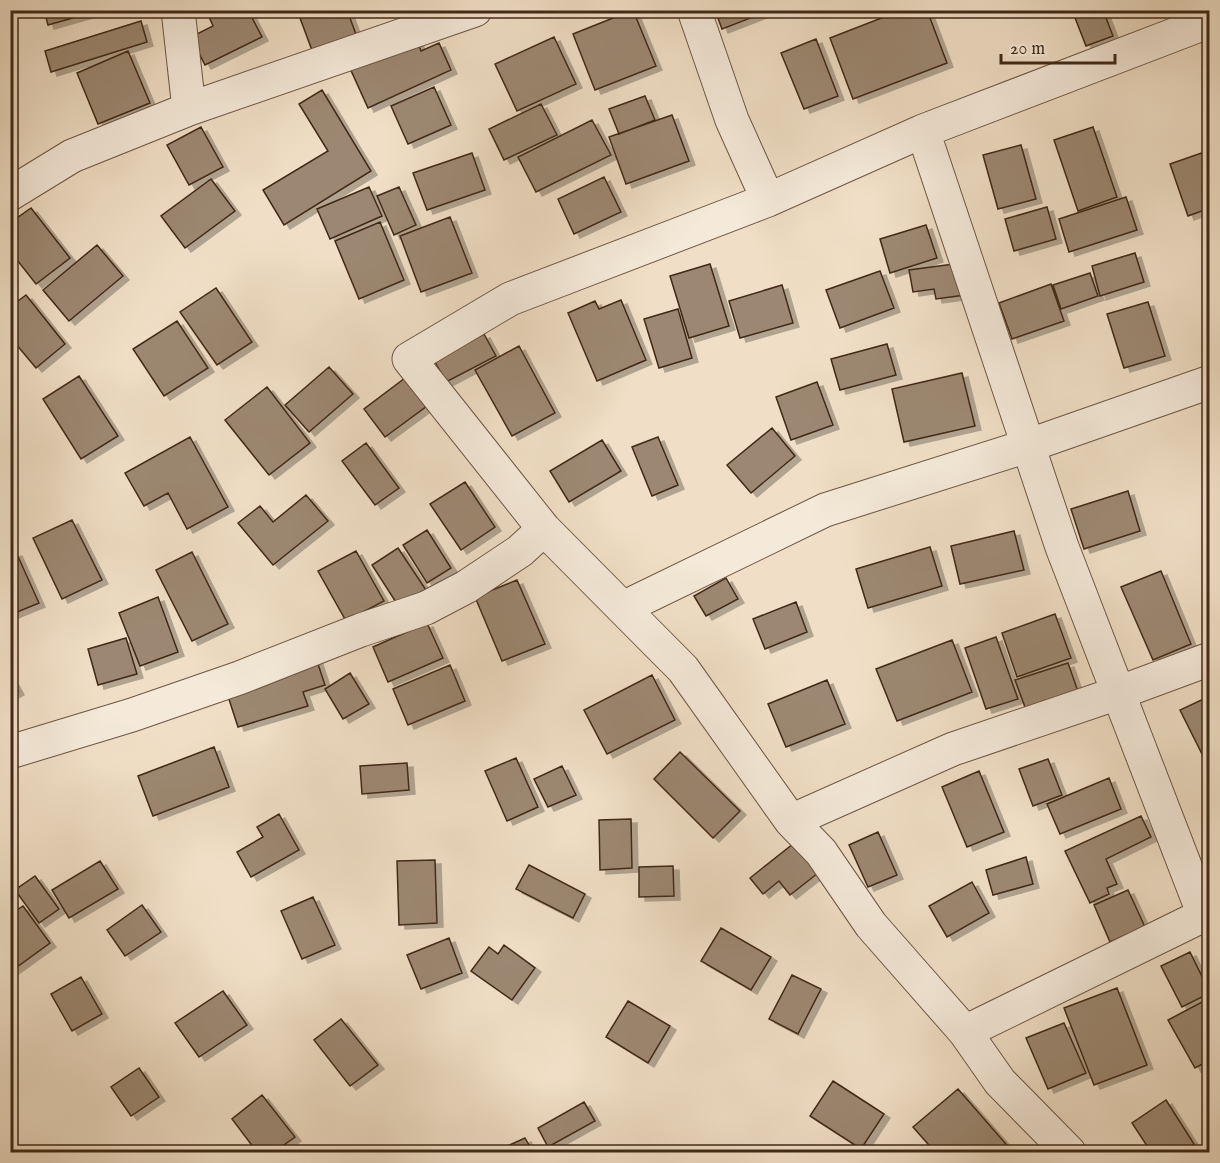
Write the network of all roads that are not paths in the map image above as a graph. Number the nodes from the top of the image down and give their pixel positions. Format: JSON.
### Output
{"nodes":[{"id":1,"x":178,"y":10,"type":"edge"},
{"id":2,"x":475,"y":10,"type":"edge"},
{"id":3,"x":694,"y":10,"type":"edge"},
{"id":4,"x":1209,"y":21,"type":"edge"},
{"id":5,"x":189,"y":110,"type":"junction"},
{"id":6,"x":923,"y":131,"type":"junction"},
{"id":7,"x":10,"y":194,"type":"edge"},
{"id":8,"x":768,"y":200,"type":"junction"},
{"id":9,"x":1209,"y":382,"type":"edge"},
{"id":10,"x":1027,"y":446,"type":"junction"},
{"id":11,"x":544,"y":529,"type":"junction"},
{"id":12,"x":623,"y":608,"type":"junction"},
{"id":13,"x":1209,"y":658,"type":"edge"},
{"id":14,"x":1118,"y":693,"type":"junction"},
{"id":15,"x":10,"y":752,"type":"edge"},
{"id":16,"x":791,"y":821,"type":"junction"},
{"id":17,"x":1207,"y":914,"type":"edge"},
{"id":18,"x":965,"y":1032,"type":"junction"},
{"id":19,"x":1069,"y":1152,"type":"edge"}],
"edges":[{"from":1,"to":5,"type":"street"},
{"from":2,"to":5,"type":"street"},
{"from":3,"to":8,"type":"street"},
{"from":4,"to":6,"type":"street"},
{"from":5,"to":7,"type":"street"},
{"from":6,"to":8,"type":"street"},
{"from":6,"to":10,"type":"street"},
{"from":8,"to":11,"type":"street"},
{"from":9,"to":10,"type":"street"},
{"from":10,"to":12,"type":"street"},
{"from":10,"to":14,"type":"street"},
{"from":11,"to":12,"type":"street"},
{"from":11,"to":15,"type":"street"},
{"from":12,"to":16,"type":"street"},
{"from":13,"to":14,"type":"street"},
{"from":14,"to":16,"type":"street"},
{"from":14,"to":17,"type":"street"},
{"from":16,"to":18,"type":"street"},
{"from":17,"to":18,"type":"street"},
{"from":18,"to":19,"type":"street"}]}
